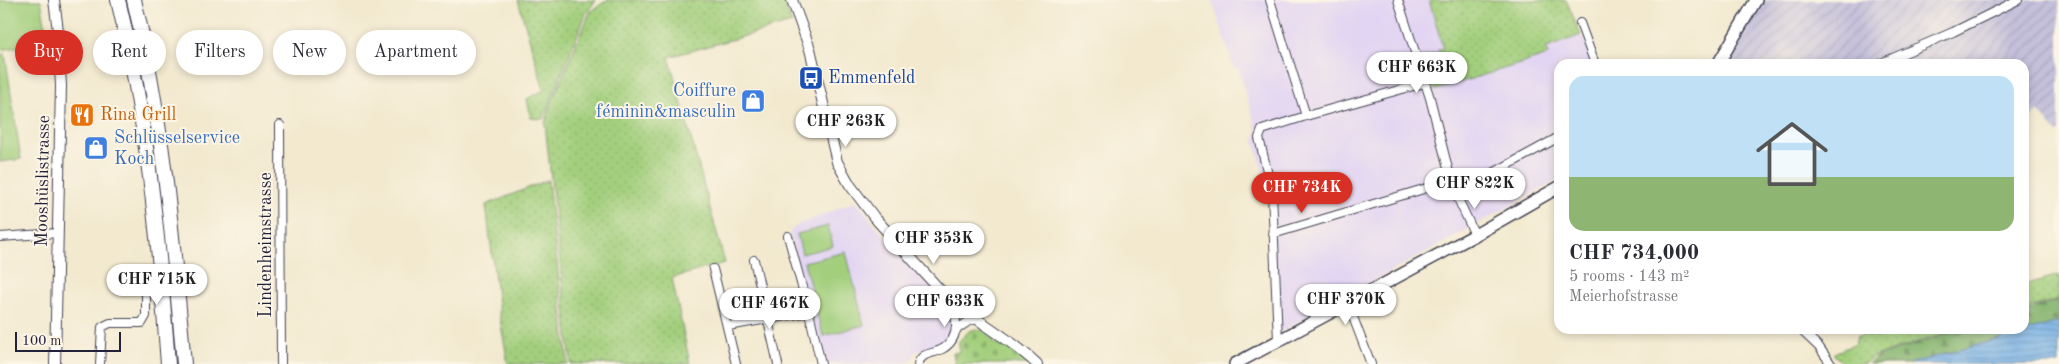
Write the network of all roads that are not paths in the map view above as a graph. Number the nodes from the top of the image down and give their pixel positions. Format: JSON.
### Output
{"nodes":[{"id":1,"x":54,"y":0,"type":"edge"},
{"id":2,"x":118,"y":0,"type":"edge"},
{"id":3,"x":134,"y":0,"type":"edge"},
{"id":4,"x":792,"y":0,"type":"edge"},
{"id":5,"x":1270,"y":0,"type":"edge"},
{"id":6,"x":1398,"y":0,"type":"edge"},
{"id":7,"x":1756,"y":0,"type":"edge"},
{"id":8,"x":2018,"y":0,"type":"edge"},
{"id":9,"x":1580,"y":24,"type":"dead end"},
{"id":10,"x":1593,"y":59,"type":"edge"},
{"id":11,"x":1721,"y":59,"type":"edge"},
{"id":12,"x":1891,"y":59,"type":"edge"},
{"id":13,"x":1424,"y":83,"type":"junction"},
{"id":14,"x":1306,"y":116,"type":"junction"},
{"id":15,"x":280,"y":125,"type":"dead end"},
{"id":16,"x":1554,"y":140,"type":"edge"},
{"id":17,"x":1452,"y":183,"type":"junction"},
{"id":18,"x":1554,"y":189,"type":"edge"},
{"id":19,"x":1455,"y":194,"type":"junction"},
{"id":20,"x":58,"y":234,"type":"junction"},
{"id":21,"x":1273,"y":234,"type":"junction"},
{"id":22,"x":1475,"y":235,"type":"junction"},
{"id":23,"x":788,"y":236,"type":"dead end"},
{"id":24,"x":0,"y":237,"type":"edge"},
{"id":25,"x":754,"y":260,"type":"dead end"},
{"id":26,"x":713,"y":269,"type":"dead end"},
{"id":27,"x":146,"y":289,"type":"dead end"},
{"id":28,"x":950,"y":300,"type":"junction"},
{"id":29,"x":1348,"y":304,"type":"junction"},
{"id":30,"x":809,"y":312,"type":"junction"},
{"id":31,"x":768,"y":319,"type":"junction"},
{"id":32,"x":977,"y":319,"type":"junction"},
{"id":33,"x":728,"y":326,"type":"junction"},
{"id":34,"x":956,"y":330,"type":"junction"},
{"id":35,"x":1805,"y":334,"type":"edge"},
{"id":36,"x":1278,"y":341,"type":"junction"},
{"id":37,"x":55,"y":364,"type":"edge"},
{"id":38,"x":100,"y":364,"type":"edge"},
{"id":39,"x":168,"y":364,"type":"edge"},
{"id":40,"x":184,"y":364,"type":"edge"},
{"id":41,"x":281,"y":364,"type":"edge"},
{"id":42,"x":736,"y":364,"type":"edge"},
{"id":43,"x":778,"y":364,"type":"edge"},
{"id":44,"x":820,"y":364,"type":"edge"},
{"id":45,"x":918,"y":364,"type":"edge"},
{"id":46,"x":1037,"y":364,"type":"edge"},
{"id":47,"x":1235,"y":364,"type":"edge"},
{"id":48,"x":1371,"y":364,"type":"edge"},
{"id":49,"x":1831,"y":364,"type":"edge"}],
"edges":[{"from":1,"to":20,"type":"street","name":"Mooshüslistrasse"},
{"from":2,"to":39,"type":"highway"},
{"from":3,"to":40,"type":"highway"},
{"from":4,"to":28,"type":"street"},
{"from":5,"to":14,"type":"street"},
{"from":6,"to":13,"type":"street"},
{"from":7,"to":11,"type":"main road"},
{"from":8,"to":12,"type":"street"},
{"from":9,"to":10,"type":"street"},
{"from":13,"to":14,"type":"street"},
{"from":13,"to":17,"type":"street"},
{"from":14,"to":21,"type":"street"},
{"from":15,"to":41,"type":"street","name":"Lindenheimstrasse"},
{"from":16,"to":19,"type":"street"},
{"from":17,"to":19,"type":"street"},
{"from":17,"to":21,"type":"street"},
{"from":18,"to":22,"type":"main road"},
{"from":19,"to":22,"type":"street"},
{"from":20,"to":24,"type":"street"},
{"from":20,"to":37,"type":"street","name":"Mooshüslistrasse"},
{"from":21,"to":36,"type":"street"},
{"from":22,"to":29,"type":"main road"},
{"from":23,"to":30,"type":"street"},
{"from":25,"to":31,"type":"street"},
{"from":26,"to":33,"type":"street"},
{"from":27,"to":38,"type":"street"},
{"from":28,"to":32,"type":"street"},
{"from":28,"to":34,"type":"street"},
{"from":29,"to":36,"type":"main road"},
{"from":29,"to":48,"type":"street"},
{"from":30,"to":31,"type":"street"},
{"from":30,"to":44,"type":"street"},
{"from":31,"to":33,"type":"street"},
{"from":31,"to":43,"type":"street"},
{"from":32,"to":34,"type":"street"},
{"from":32,"to":46,"type":"street"},
{"from":33,"to":42,"type":"street"},
{"from":34,"to":45,"type":"street"},
{"from":35,"to":49,"type":"street"},
{"from":36,"to":47,"type":"main road"}]}
